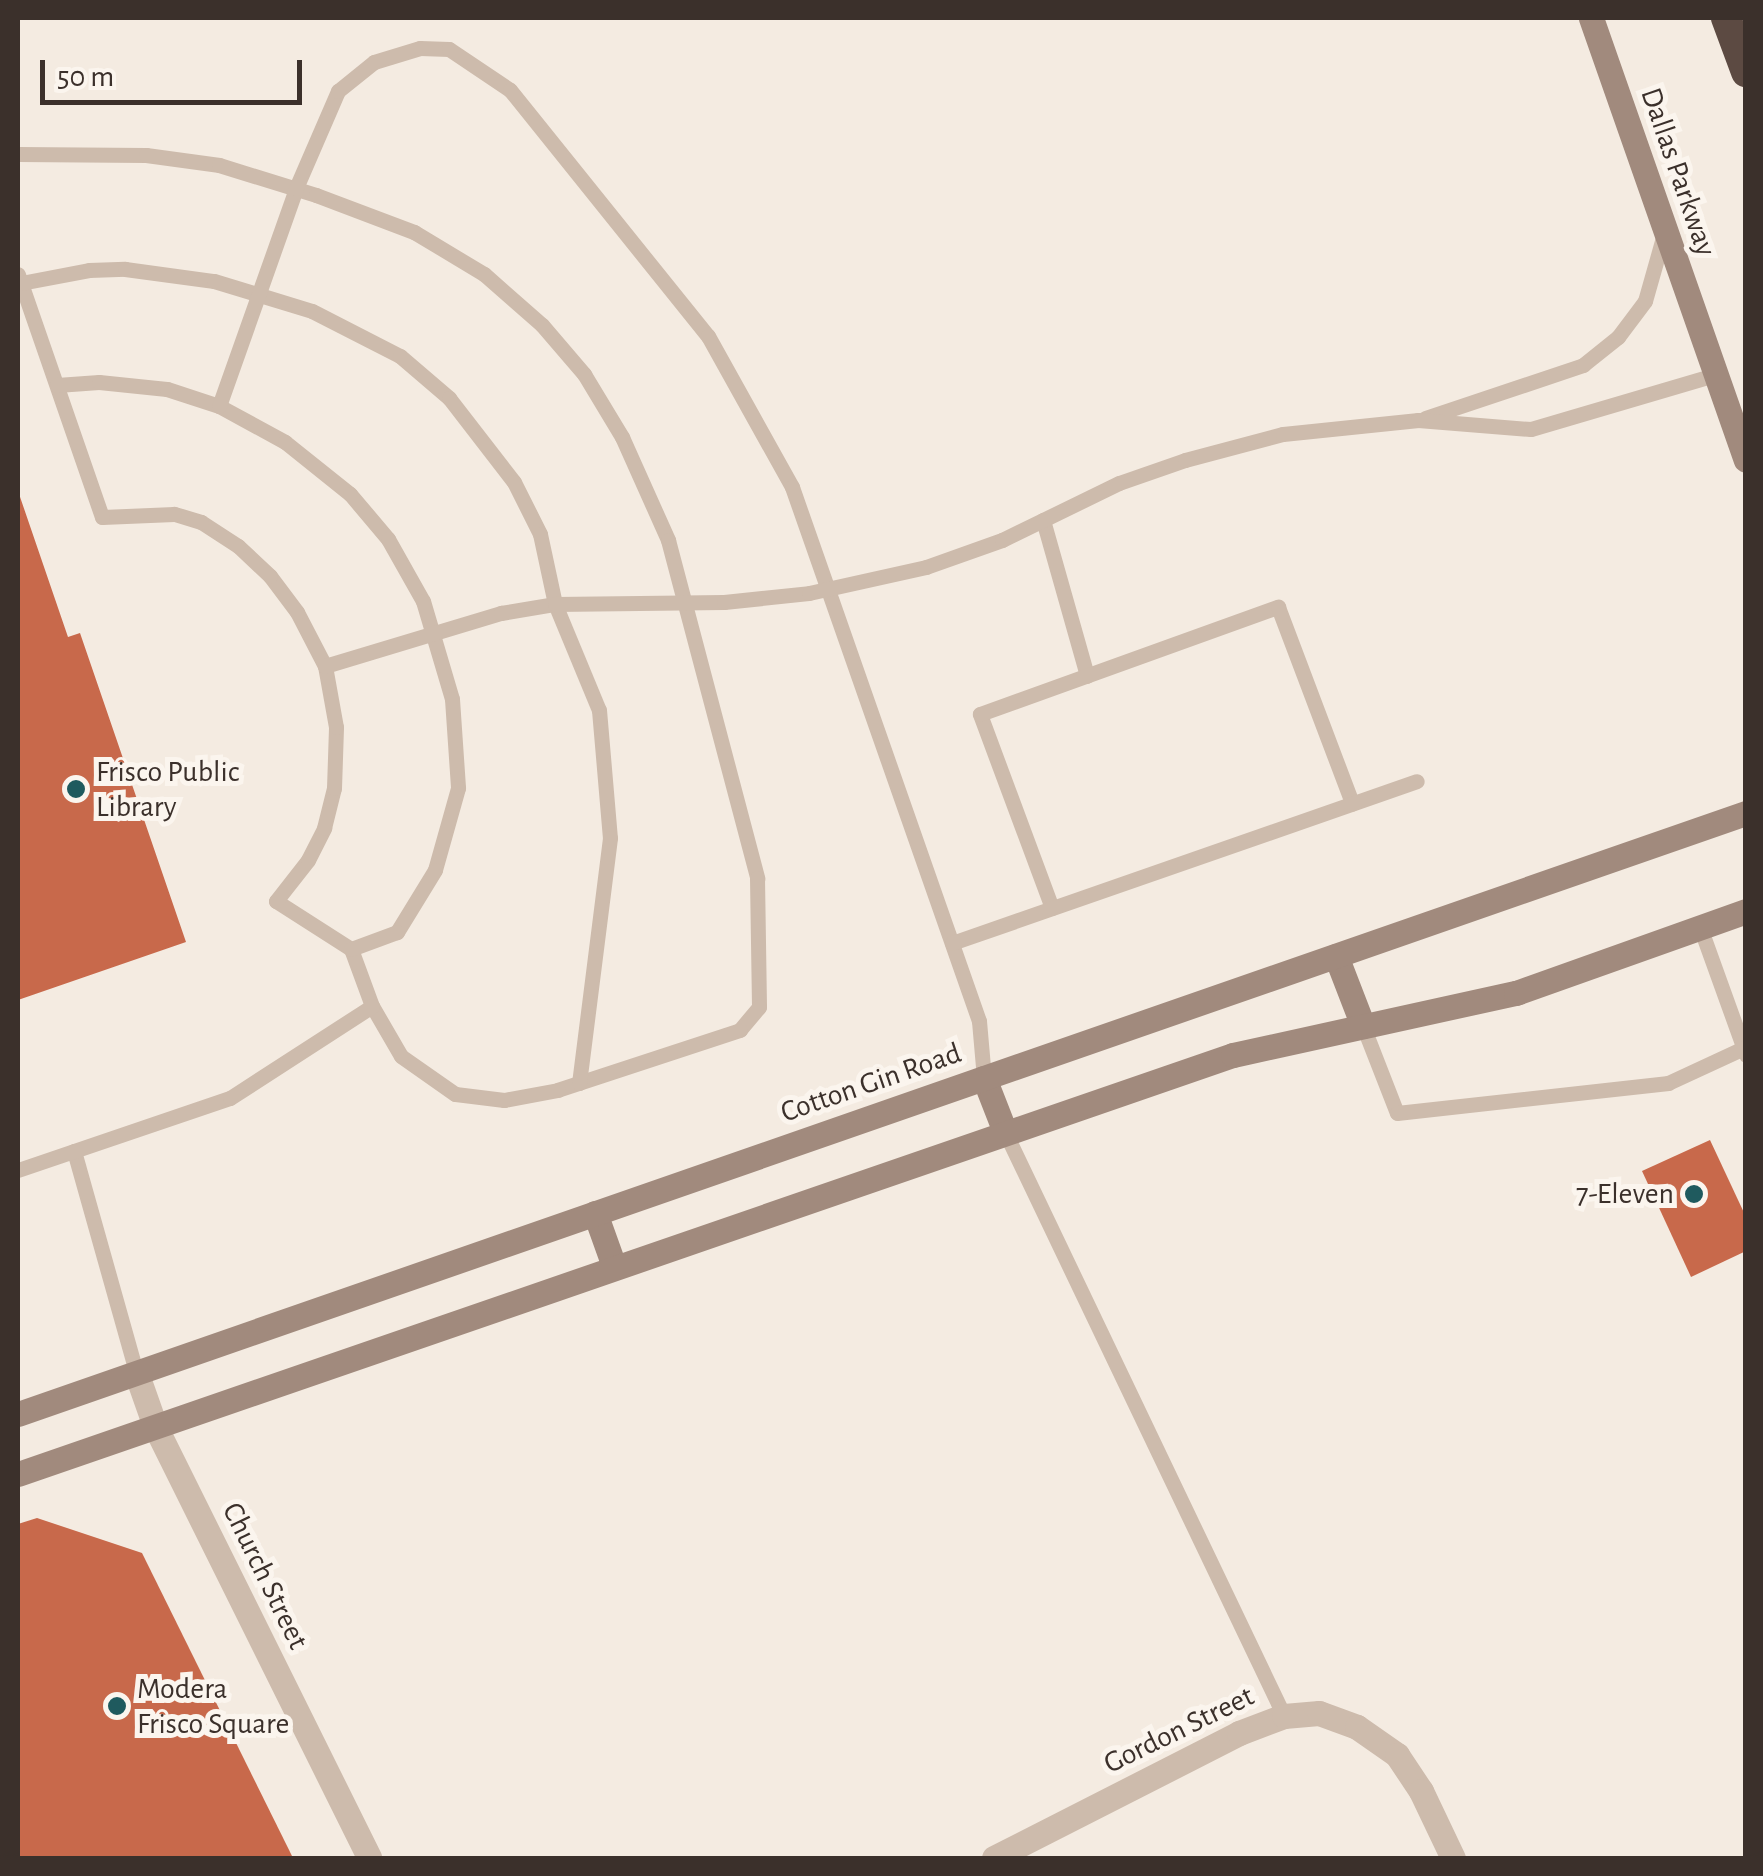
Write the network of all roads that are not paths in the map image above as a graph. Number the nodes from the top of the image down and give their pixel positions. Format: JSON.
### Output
{"nodes":[{"id":1,"x":1591,"y":18,"type":"edge"},
{"id":2,"x":1726,"y":18,"type":"edge"},
{"id":3,"x":1746,"y":72,"type":"edge"},
{"id":4,"x":18,"y":154,"type":"edge"},
{"id":5,"x":296,"y":188,"type":"junction"},
{"id":6,"x":1664,"y":234,"type":"junction"},
{"id":7,"x":19,"y":278,"type":"edge"},
{"id":8,"x":259,"y":292,"type":"junction"},
{"id":9,"x":1714,"y":375,"type":"junction"},
{"id":10,"x":58,"y":385,"type":"junction"},
{"id":11,"x":219,"y":406,"type":"junction"},
{"id":12,"x":1418,"y":420,"type":"junction"},
{"id":13,"x":1746,"y":460,"type":"edge"},
{"id":14,"x":1043,"y":520,"type":"junction"},
{"id":15,"x":831,"y":588,"type":"junction"},
{"id":16,"x":688,"y":602,"type":"junction"},
{"id":17,"x":555,"y":604,"type":"junction"},
{"id":18,"x":433,"y":632,"type":"junction"},
{"id":19,"x":325,"y":666,"type":"junction"},
{"id":20,"x":1086,"y":676,"type":"junction"},
{"id":21,"x":1417,"y":781,"type":"dead end"},
{"id":22,"x":1352,"y":803,"type":"junction"},
{"id":23,"x":1746,"y":813,"type":"edge"},
{"id":24,"x":1052,"y":908,"type":"junction"},
{"id":25,"x":1746,"y":911,"type":"edge"},
{"id":26,"x":1700,"y":927,"type":"junction"},
{"id":27,"x":952,"y":943,"type":"junction"},
{"id":28,"x":351,"y":949,"type":"junction"},
{"id":29,"x":1336,"y":956,"type":"junction"},
{"id":30,"x":372,"y":1006,"type":"junction"},
{"id":31,"x":1362,"y":1026,"type":"junction"},
{"id":32,"x":1745,"y":1050,"type":"edge"},
{"id":33,"x":984,"y":1078,"type":"junction"},
{"id":34,"x":579,"y":1083,"type":"junction"},
{"id":35,"x":1005,"y":1132,"type":"junction"},
{"id":36,"x":74,"y":1151,"type":"junction"},
{"id":37,"x":18,"y":1170,"type":"edge"},
{"id":38,"x":596,"y":1213,"type":"junction"},
{"id":39,"x":614,"y":1266,"type":"junction"},
{"id":40,"x":136,"y":1372,"type":"junction"},
{"id":41,"x":18,"y":1414,"type":"edge"},
{"id":42,"x":155,"y":1426,"type":"junction"},
{"id":43,"x":18,"y":1474,"type":"edge"},
{"id":44,"x":1284,"y":1716,"type":"junction"},
{"id":45,"x":369,"y":1858,"type":"edge"},
{"id":46,"x":994,"y":1858,"type":"edge"},
{"id":47,"x":1452,"y":1858,"type":"edge"}],
"edges":[{"from":1,"to":6,"type":"street","name":"Dallas Parkway"},
{"from":2,"to":3,"type":"highway"},
{"from":4,"to":5,"type":"lane"},
{"from":5,"to":8,"type":"lane"},
{"from":5,"to":15,"type":"lane"},
{"from":5,"to":16,"type":"lane"},
{"from":6,"to":9,"type":"street","name":"Dallas Parkway"},
{"from":6,"to":12,"type":"lane"},
{"from":7,"to":8,"type":"lane"},
{"from":7,"to":10,"type":"lane"},
{"from":8,"to":11,"type":"lane"},
{"from":8,"to":17,"type":"lane"},
{"from":9,"to":12,"type":"lane"},
{"from":9,"to":13,"type":"street","name":"Dallas Parkway"},
{"from":10,"to":11,"type":"lane"},
{"from":10,"to":19,"type":"lane"},
{"from":11,"to":18,"type":"lane"},
{"from":12,"to":14,"type":"lane"},
{"from":14,"to":15,"type":"lane"},
{"from":14,"to":20,"type":"lane"},
{"from":15,"to":16,"type":"lane"},
{"from":15,"to":27,"type":"lane"},
{"from":16,"to":17,"type":"lane"},
{"from":16,"to":34,"type":"lane"},
{"from":17,"to":18,"type":"lane"},
{"from":17,"to":34,"type":"lane"},
{"from":18,"to":19,"type":"lane"},
{"from":18,"to":28,"type":"lane"},
{"from":19,"to":28,"type":"lane"},
{"from":20,"to":22,"type":"lane"},
{"from":20,"to":24,"type":"lane"},
{"from":21,"to":22,"type":"lane"},
{"from":22,"to":24,"type":"lane"},
{"from":23,"to":29,"type":"street","name":"Cotton Gin Road"},
{"from":24,"to":27,"type":"lane"},
{"from":25,"to":26,"type":"street"},
{"from":26,"to":31,"type":"street"},
{"from":26,"to":32,"type":"lane"},
{"from":27,"to":33,"type":"lane"},
{"from":28,"to":30,"type":"lane"},
{"from":29,"to":31,"type":"street"},
{"from":29,"to":33,"type":"street","name":"Cotton Gin Road"},
{"from":30,"to":34,"type":"lane"},
{"from":30,"to":36,"type":"lane"},
{"from":31,"to":32,"type":"lane"},
{"from":31,"to":35,"type":"street"},
{"from":33,"to":35,"type":"street"},
{"from":33,"to":38,"type":"street","name":"Cotton Gin Road"},
{"from":35,"to":39,"type":"street"},
{"from":35,"to":44,"type":"lane"},
{"from":36,"to":37,"type":"lane"},
{"from":36,"to":40,"type":"lane"},
{"from":38,"to":39,"type":"street"},
{"from":38,"to":40,"type":"street","name":"Cotton Gin Road"},
{"from":39,"to":42,"type":"street"},
{"from":40,"to":41,"type":"street","name":"Cotton Gin Road"},
{"from":40,"to":42,"type":"street","name":"Church Street"},
{"from":42,"to":43,"type":"street"},
{"from":42,"to":45,"type":"street","name":"Church Street"},
{"from":44,"to":46,"type":"street","name":"Gordon Street"},
{"from":44,"to":47,"type":"street","name":"Gordon Street"}]}
